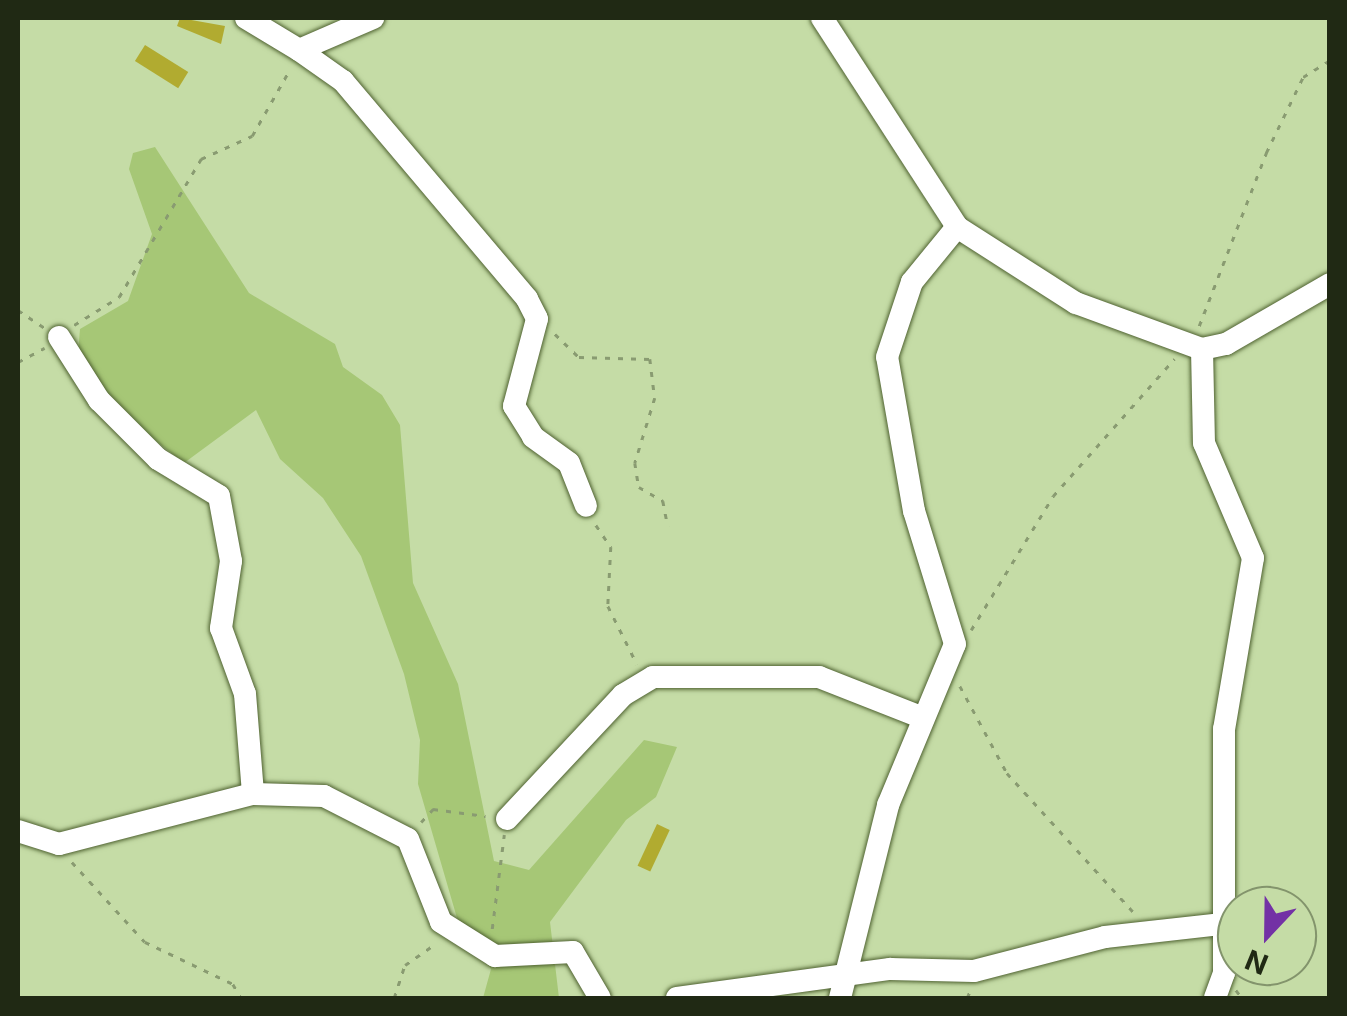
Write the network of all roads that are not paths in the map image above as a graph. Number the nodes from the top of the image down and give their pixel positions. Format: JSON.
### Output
{"nodes":[{"id":1,"x":246,"y":18,"type":"edge"},
{"id":2,"x":373,"y":18,"type":"edge"},
{"id":3,"x":822,"y":18,"type":"edge"},
{"id":4,"x":299,"y":50,"type":"junction"},
{"id":5,"x":958,"y":226,"type":"junction"},
{"id":6,"x":1330,"y":284,"type":"edge"},
{"id":7,"x":59,"y":337,"type":"road end"},
{"id":8,"x":1197,"y":347,"type":"junction"},
{"id":9,"x":586,"y":506,"type":"road end"},
{"id":10,"x":921,"y":717,"type":"junction"},
{"id":11,"x":253,"y":794,"type":"junction"},
{"id":12,"x":507,"y":819,"type":"road end"},
{"id":13,"x":18,"y":831,"type":"edge"},
{"id":14,"x":1221,"y":886,"type":"edge"},
{"id":15,"x":1217,"y":924,"type":"edge"},
{"id":16,"x":844,"y":988,"type":"edge"},
{"id":17,"x":600,"y":998,"type":"edge"},
{"id":18,"x":677,"y":998,"type":"edge"}],
"edges":[{"from":1,"to":4,"type":"street"},
{"from":2,"to":4,"type":"street"},
{"from":3,"to":5,"type":"street"},
{"from":4,"to":9,"type":"street"},
{"from":5,"to":8,"type":"street"},
{"from":5,"to":10,"type":"street"},
{"from":6,"to":8,"type":"street"},
{"from":7,"to":11,"type":"street"},
{"from":8,"to":14,"type":"street"},
{"from":10,"to":12,"type":"street"},
{"from":10,"to":16,"type":"street"},
{"from":11,"to":13,"type":"street"},
{"from":11,"to":17,"type":"street"},
{"from":15,"to":16,"type":"street"},
{"from":16,"to":18,"type":"street"}]}
